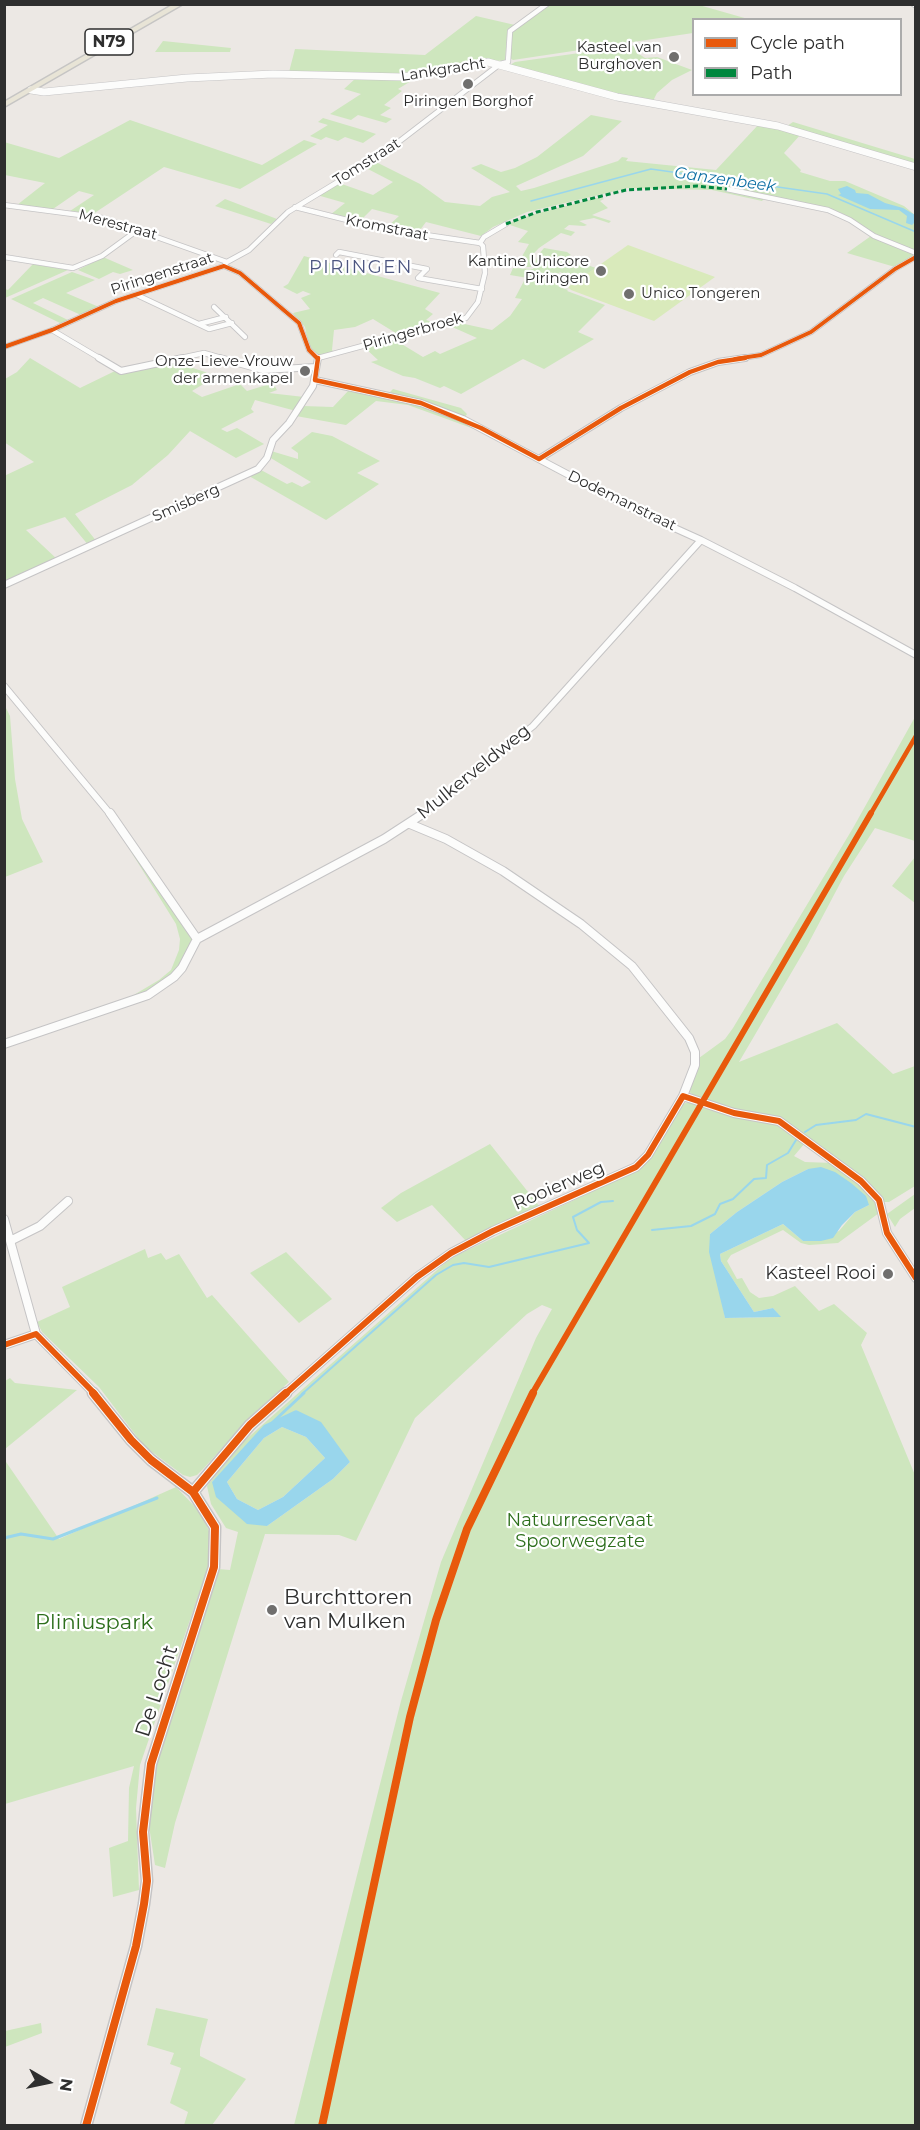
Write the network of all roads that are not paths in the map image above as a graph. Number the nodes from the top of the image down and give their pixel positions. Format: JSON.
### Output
{"nodes":[{"id":1,"x":180,"y":4,"type":"edge"},
{"id":2,"x":547,"y":4,"type":"edge"},
{"id":3,"x":504,"y":63,"type":"junction"},
{"id":4,"x":31,"y":90,"type":"junction"},
{"id":5,"x":4,"y":105,"type":"edge"},
{"id":6,"x":915,"y":167,"type":"edge"},
{"id":7,"x":727,"y":189,"type":"dead end"},
{"id":8,"x":4,"y":206,"type":"edge"},
{"id":9,"x":295,"y":207,"type":"junction"},
{"id":10,"x":506,"y":224,"type":"dead end"},
{"id":11,"x":139,"y":229,"type":"junction"},
{"id":12,"x":480,"y":243,"type":"junction"},
{"id":13,"x":336,"y":255,"type":"dead end"},
{"id":14,"x":915,"y":255,"type":"edge"},
{"id":15,"x":4,"y":257,"type":"edge"},
{"id":16,"x":226,"y":264,"type":"junction"},
{"id":17,"x":482,"y":289,"type":"junction"},
{"id":18,"x":137,"y":295,"type":"junction"},
{"id":19,"x":214,"y":307,"type":"dead end"},
{"id":20,"x":226,"y":317,"type":"junction"},
{"id":21,"x":232,"y":323,"type":"junction"},
{"id":22,"x":199,"y":324,"type":"junction"},
{"id":23,"x":52,"y":330,"type":"junction"},
{"id":24,"x":245,"y":337,"type":"dead end"},
{"id":25,"x":4,"y":347,"type":"edge"},
{"id":26,"x":318,"y":358,"type":"junction"},
{"id":27,"x":316,"y":367,"type":"junction"},
{"id":28,"x":315,"y":380,"type":"junction"},
{"id":29,"x":539,"y":459,"type":"junction"},
{"id":30,"x":701,"y":540,"type":"junction"},
{"id":31,"x":4,"y":585,"type":"edge"},
{"id":32,"x":915,"y":655,"type":"edge"},
{"id":33,"x":4,"y":686,"type":"edge"},
{"id":34,"x":410,"y":824,"type":"junction"},
{"id":35,"x":197,"y":939,"type":"junction"},
{"id":36,"x":4,"y":1044,"type":"edge"},
{"id":37,"x":683,"y":1096,"type":"junction"},
{"id":38,"x":68,"y":1201,"type":"dead end"},
{"id":39,"x":4,"y":1219,"type":"edge"},
{"id":40,"x":12,"y":1240,"type":"junction"},
{"id":41,"x":915,"y":1278,"type":"edge"},
{"id":42,"x":36,"y":1335,"type":"junction"},
{"id":43,"x":4,"y":1345,"type":"edge"},
{"id":44,"x":193,"y":1492,"type":"junction"},
{"id":45,"x":86,"y":2126,"type":"edge"}],
"edges":[{"from":1,"to":4,"type":"main road","number":"N79"},
{"from":2,"to":3,"type":"street"},
{"from":3,"to":4,"type":"street","name":"Lankgracht"},
{"from":3,"to":6,"type":"street","name":"Lankgracht"},
{"from":3,"to":9,"type":"street","name":"Tomstraat"},
{"from":4,"to":5,"type":"main road","number":"N79"},
{"from":7,"to":14,"type":"street"},
{"from":8,"to":11,"type":"street","name":"Merestraat"},
{"from":9,"to":12,"type":"street","name":"Kromstraat"},
{"from":9,"to":16,"type":"street","name":"Tomstraat"},
{"from":10,"to":12,"type":"street"},
{"from":11,"to":15,"type":"street"},
{"from":11,"to":16,"type":"street","name":"Merestraat"},
{"from":12,"to":17,"type":"street","name":"Piringerbroek"},
{"from":13,"to":17,"type":"street"},
{"from":14,"to":29,"type":"street"},
{"from":16,"to":18,"type":"street","name":"Piringenstraat"},
{"from":16,"to":26,"type":"street","name":"Merestraat"},
{"from":17,"to":26,"type":"street","name":"Piringerbroek"},
{"from":18,"to":22,"type":"street"},
{"from":18,"to":23,"type":"street","name":"Piringenstraat"},
{"from":19,"to":20,"type":"street"},
{"from":20,"to":21,"type":"street"},
{"from":20,"to":22,"type":"street"},
{"from":21,"to":22,"type":"street"},
{"from":21,"to":24,"type":"street"},
{"from":23,"to":25,"type":"street","name":"Piringenstraat"},
{"from":23,"to":27,"type":"street"},
{"from":26,"to":27,"type":"street","name":"Smisberg"},
{"from":27,"to":28,"type":"street","name":"Smisberg"},
{"from":28,"to":29,"type":"street","name":"Dodemanstraat"},
{"from":28,"to":31,"type":"street","name":"Smisberg"},
{"from":29,"to":30,"type":"street","name":"Dodemanstraat"},
{"from":30,"to":32,"type":"street","name":"Dodemanstraat"},
{"from":30,"to":34,"type":"street","name":"Mulkerveldweg"},
{"from":33,"to":35,"type":"street"},
{"from":34,"to":35,"type":"street","name":"Mulkerveldweg"},
{"from":34,"to":37,"type":"street","name":"Rooierweg"},
{"from":35,"to":36,"type":"street"},
{"from":37,"to":41,"type":"street"},
{"from":37,"to":44,"type":"street","name":"Rooierweg"},
{"from":38,"to":40,"type":"street"},
{"from":39,"to":40,"type":"street"},
{"from":40,"to":42,"type":"street"},
{"from":42,"to":43,"type":"street"},
{"from":42,"to":44,"type":"street","name":"De Locht"},
{"from":44,"to":45,"type":"street","name":"De Locht"}]}
